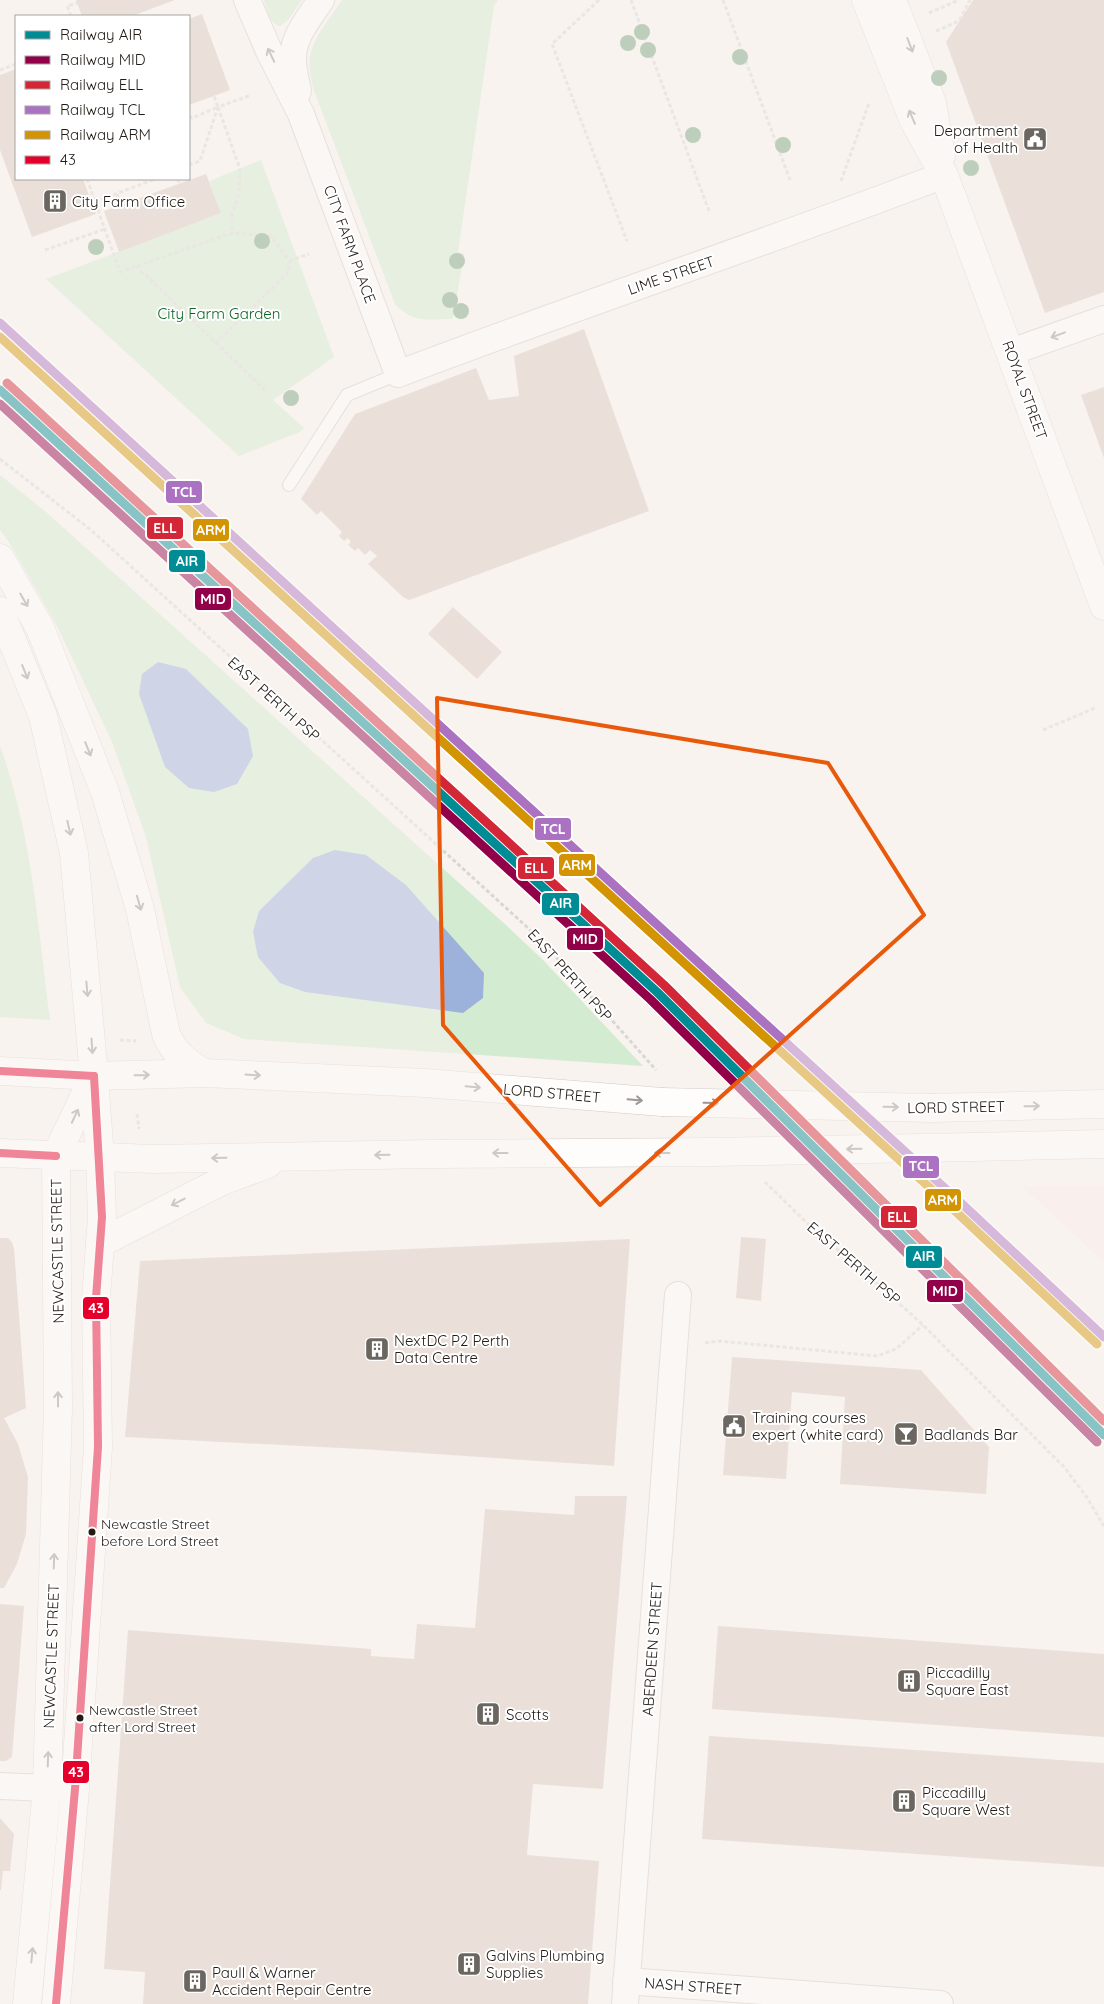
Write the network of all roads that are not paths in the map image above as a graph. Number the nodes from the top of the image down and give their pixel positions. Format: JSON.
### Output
{"nodes":[{"id":1,"x":247,"y":0,"type":"edge"},
{"id":2,"x":321,"y":0,"type":"edge"},
{"id":3,"x":866,"y":0,"type":"edge"},
{"id":4,"x":892,"y":0,"type":"edge"},
{"id":5,"x":302,"y":114,"type":"junction"},
{"id":6,"x":944,"y":175,"type":"junction"},
{"id":7,"x":1104,"y":318,"type":"edge"},
{"id":8,"x":1011,"y":352,"type":"junction"},
{"id":9,"x":398,"y":374,"type":"junction"},
{"id":10,"x":290,"y":485,"type":"dead end"},
{"id":11,"x":0,"y":558,"type":"edge"},
{"id":12,"x":1104,"y":606,"type":"edge"},
{"id":13,"x":0,"y":611,"type":"edge"},
{"id":14,"x":0,"y":1071,"type":"edge"},
{"id":15,"x":204,"y":1073,"type":"junction"},
{"id":16,"x":94,"y":1076,"type":"junction"},
{"id":17,"x":1104,"y":1104,"type":"edge"},
{"id":18,"x":1104,"y":1144,"type":"edge"},
{"id":19,"x":0,"y":1153,"type":"edge"},
{"id":20,"x":56,"y":1156,"type":"junction"},
{"id":21,"x":288,"y":1157,"type":"junction"},
{"id":22,"x":100,"y":1158,"type":"junction"},
{"id":23,"x":100,"y":1243,"type":"junction"},
{"id":24,"x":678,"y":1295,"type":"dead end"},
{"id":25,"x":0,"y":1786,"type":"edge"},
{"id":26,"x":47,"y":1788,"type":"junction"},
{"id":27,"x":75,"y":1790,"type":"junction"},
{"id":28,"x":626,"y":1993,"type":"edge"},
{"id":29,"x":27,"y":2004,"type":"edge"},
{"id":30,"x":56,"y":2004,"type":"edge"},
{"id":31,"x":940,"y":2004,"type":"edge"}],
"edges":[{"from":5,"to":1,"type":"street","name":"CITY FARM PLACE","one_way":true},
{"from":2,"to":5,"type":"street","name":"CITY FARM PLACE"},
{"from":6,"to":3,"type":"main road","name":"ROYAL STREET","one_way":true},
{"from":4,"to":6,"type":"main road","name":"ROYAL STREET","one_way":true},
{"from":5,"to":9,"type":"street","name":"CITY FARM PLACE"},
{"from":6,"to":8,"type":"main road","name":"ROYAL STREET"},
{"from":6,"to":9,"type":"street","name":"LIME STREET"},
{"from":7,"to":8,"type":"street","one_way":true},
{"from":8,"to":12,"type":"main road","name":"ROYAL STREET"},
{"from":9,"to":10,"type":"lane"},
{"from":11,"to":15,"type":"main road","one_way":true},
{"from":13,"to":16,"type":"main road","one_way":true},
{"from":14,"to":16,"type":"main road","name":"LORD STREET"},
{"from":16,"to":15,"type":"main road","name":"LORD STREET","one_way":true},
{"from":15,"to":17,"type":"main road","name":"LORD STREET","one_way":true,"bridge":true},
{"from":20,"to":16,"type":"main road","name":"NEWCASTLE STREET","one_way":true},
{"from":16,"to":22,"type":"main road","name":"NEWCASTLE STREET"},
{"from":18,"to":21,"type":"main road","one_way":true,"bridge":true},
{"from":19,"to":20,"type":"main road"},
{"from":20,"to":22,"type":"main road"},
{"from":26,"to":20,"type":"main road","name":"NEWCASTLE STREET","one_way":true},
{"from":21,"to":22,"type":"main road","one_way":true},
{"from":21,"to":23,"type":"main road","one_way":true},
{"from":22,"to":23,"type":"main road","name":"NEWCASTLE STREET"},
{"from":23,"to":27,"type":"main road","name":"NEWCASTLE STREET"},
{"from":24,"to":28,"type":"street","name":"ABERDEEN STREET"},
{"from":25,"to":26,"type":"street"},
{"from":26,"to":27,"type":"street"},
{"from":29,"to":26,"type":"main road","name":"NEWCASTLE STREET","one_way":true},
{"from":27,"to":30,"type":"main road","name":"NEWCASTLE STREET"},
{"from":28,"to":31,"type":"street","name":"NASH STREET"}]}
